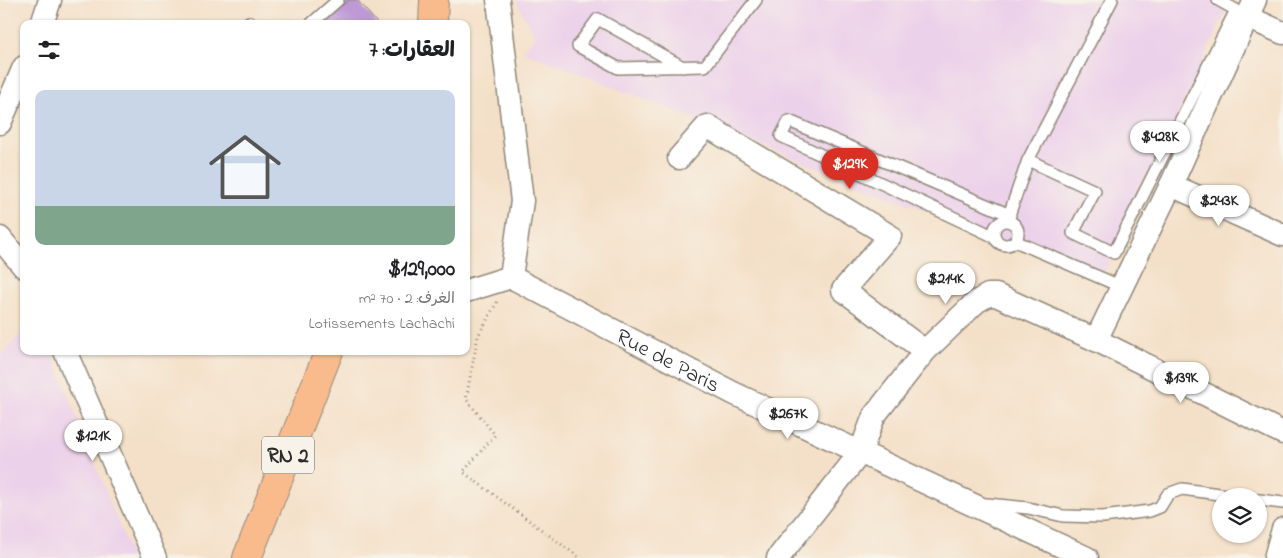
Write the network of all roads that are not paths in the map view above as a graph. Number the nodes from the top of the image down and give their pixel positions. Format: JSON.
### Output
{"nodes":[{"id":1,"x":50,"y":0,"type":"edge"},
{"id":2,"x":338,"y":0,"type":"edge"},
{"id":3,"x":434,"y":0,"type":"edge"},
{"id":4,"x":498,"y":0,"type":"edge"},
{"id":5,"x":756,"y":0,"type":"edge"},
{"id":6,"x":1112,"y":0,"type":"edge"},
{"id":7,"x":1218,"y":0,"type":"edge"},
{"id":8,"x":1251,"y":8,"type":"edge"},
{"id":9,"x":43,"y":20,"type":"edge"},
{"id":10,"x":316,"y":20,"type":"edge"},
{"id":11,"x":433,"y":20,"type":"edge"},
{"id":12,"x":1283,"y":33,"type":"edge"},
{"id":13,"x":683,"y":66,"type":"junction"},
{"id":14,"x":20,"y":76,"type":"edge"},
{"id":15,"x":0,"y":123,"type":"edge"},
{"id":16,"x":679,"y":158,"type":"dead end"},
{"id":17,"x":1028,"y":160,"type":"junction"},
{"id":18,"x":1171,"y":185,"type":"junction"},
{"id":19,"x":1008,"y":218,"type":"junction"},
{"id":20,"x":1283,"y":235,"type":"edge"},
{"id":21,"x":0,"y":238,"type":"edge"},
{"id":22,"x":995,"y":238,"type":"junction"},
{"id":23,"x":1015,"y":241,"type":"junction"},
{"id":24,"x":20,"y":262,"type":"edge"},
{"id":25,"x":511,"y":278,"type":"junction"},
{"id":26,"x":1122,"y":287,"type":"junction"},
{"id":27,"x":470,"y":291,"type":"edge"},
{"id":28,"x":1096,"y":340,"type":"junction"},
{"id":29,"x":925,"y":351,"type":"junction"},
{"id":30,"x":67,"y":355,"type":"edge"},
{"id":31,"x":331,"y":355,"type":"edge"},
{"id":32,"x":1283,"y":433,"type":"edge"},
{"id":33,"x":860,"y":453,"type":"junction"},
{"id":34,"x":1212,"y":493,"type":"edge"},
{"id":35,"x":1267,"y":501,"type":"edge"},
{"id":36,"x":966,"y":502,"type":"junction"},
{"id":37,"x":1283,"y":503,"type":"edge"},
{"id":38,"x":155,"y":558,"type":"edge"},
{"id":39,"x":247,"y":558,"type":"edge"},
{"id":40,"x":778,"y":558,"type":"edge"},
{"id":41,"x":1087,"y":558,"type":"edge"}],
"edges":[{"from":1,"to":9,"type":"street"},
{"from":2,"to":10,"type":"lane"},
{"from":3,"to":11,"type":"main road"},
{"from":4,"to":25,"type":"street"},
{"from":5,"to":13,"type":"lane"},
{"from":6,"to":17,"type":"lane"},
{"from":7,"to":17,"type":"lane"},
{"from":8,"to":12,"type":"street"},
{"from":8,"to":18,"type":"street"},
{"from":13,"to":13,"type":"lane"},
{"from":14,"to":15,"type":"street"},
{"from":16,"to":29,"type":"street"},
{"from":17,"to":19,"type":"lane"},
{"from":18,"to":20,"type":"street"},
{"from":18,"to":26,"type":"street"},
{"from":19,"to":22,"type":"lane"},
{"from":19,"to":22,"type":"lane"},
{"from":19,"to":23,"type":"lane"},
{"from":21,"to":24,"type":"street"},
{"from":22,"to":23,"type":"lane"},
{"from":23,"to":26,"type":"lane"},
{"from":25,"to":27,"type":"street"},
{"from":25,"to":33,"type":"street","name":"Rue de Paris"},
{"from":26,"to":28,"type":"street"},
{"from":28,"to":29,"type":"street"},
{"from":28,"to":32,"type":"street"},
{"from":29,"to":33,"type":"street"},
{"from":30,"to":38,"type":"street"},
{"from":31,"to":39,"type":"main road","number":"RN 2"},
{"from":33,"to":36,"type":"street","name":"Rue de Paris"},
{"from":33,"to":40,"type":"street"},
{"from":34,"to":36,"type":"lane"},
{"from":35,"to":37,"type":"lane"},
{"from":36,"to":41,"type":"street","name":"Rue de Paris"}]}
